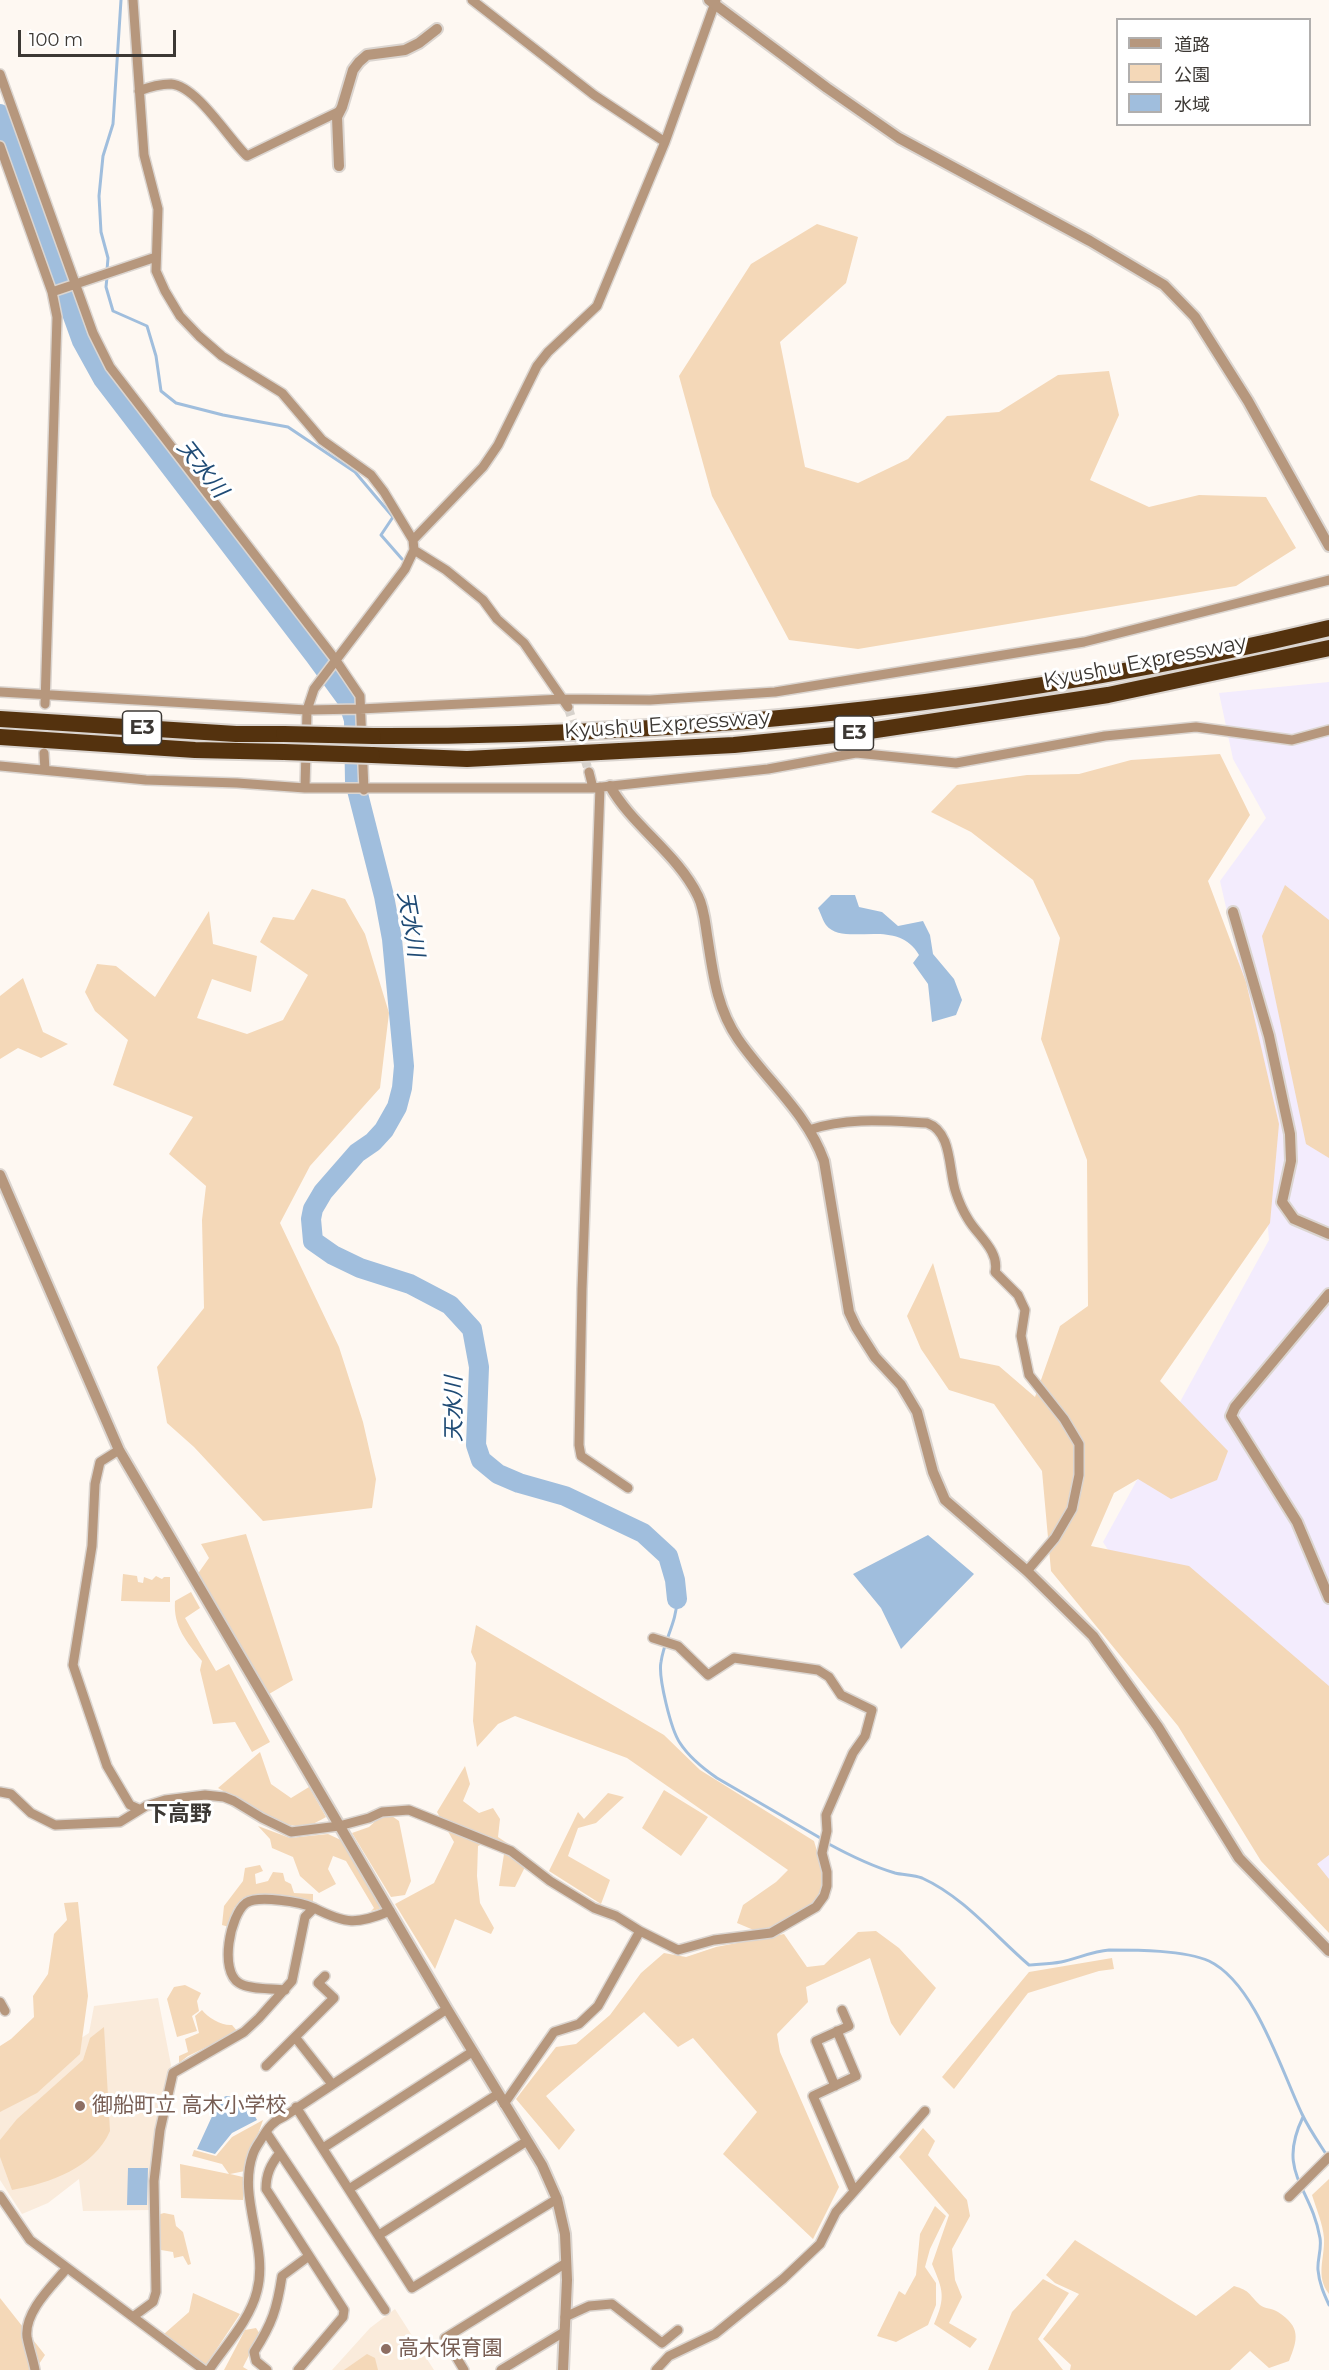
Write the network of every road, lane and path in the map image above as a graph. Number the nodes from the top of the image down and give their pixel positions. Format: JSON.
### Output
{"nodes":[{"id":1,"x":133,"y":0,"type":"edge"},
{"id":2,"x":472,"y":0,"type":"edge"},
{"id":3,"x":713,"y":1,"type":"edge"},
{"id":4,"x":437,"y":29,"type":"dead end"},
{"id":5,"x":0,"y":74,"type":"edge"},
{"id":6,"x":139,"y":90,"type":"junction"},
{"id":7,"x":338,"y":112,"type":"junction"},
{"id":8,"x":664,"y":142,"type":"junction"},
{"id":9,"x":0,"y":146,"type":"edge"},
{"id":10,"x":339,"y":166,"type":"dead end"},
{"id":11,"x":156,"y":257,"type":"junction"},
{"id":12,"x":76,"y":283,"type":"junction"},
{"id":13,"x":52,"y":292,"type":"junction"},
{"id":14,"x":413,"y":545,"type":"junction"},
{"id":15,"x":1329,"y":546,"type":"edge"},
{"id":16,"x":1329,"y":580,"type":"edge"},
{"id":17,"x":1329,"y":628,"type":"edge"},
{"id":18,"x":1329,"y":648,"type":"edge"},
{"id":19,"x":335,"y":659,"type":"junction"},
{"id":20,"x":0,"y":692,"type":"edge"},
{"id":21,"x":46,"y":700,"type":"junction"},
{"id":22,"x":566,"y":703,"type":"junction"},
{"id":23,"x":360,"y":709,"type":"junction"},
{"id":24,"x":307,"y":710,"type":"junction"},
{"id":25,"x":0,"y":719,"type":"edge"},
{"id":26,"x":1329,"y":730,"type":"edge"},
{"id":27,"x":0,"y":737,"type":"edge"},
{"id":28,"x":44,"y":753,"type":"dead end"},
{"id":29,"x":0,"y":766,"type":"edge"},
{"id":30,"x":45,"y":770,"type":"junction"},
{"id":31,"x":589,"y":772,"type":"tunnel mouth"},
{"id":32,"x":601,"y":787,"type":"junction"},
{"id":33,"x":305,"y":788,"type":"junction"},
{"id":34,"x":364,"y":790,"type":"junction"},
{"id":35,"x":1233,"y":912,"type":"dead end"},
{"id":36,"x":810,"y":1130,"type":"junction"},
{"id":37,"x":0,"y":1176,"type":"edge"},
{"id":38,"x":1329,"y":1234,"type":"edge"},
{"id":39,"x":1329,"y":1293,"type":"edge"},
{"id":40,"x":119,"y":1450,"type":"junction"},
{"id":41,"x":628,"y":1488,"type":"dead end"},
{"id":42,"x":1027,"y":1571,"type":"junction"},
{"id":43,"x":1329,"y":1598,"type":"edge"},
{"id":44,"x":653,"y":1638,"type":"dead end"},
{"id":45,"x":0,"y":1792,"type":"edge"},
{"id":46,"x":139,"y":1809,"type":"junction"},
{"id":47,"x":339,"y":1826,"type":"junction"},
{"id":48,"x":314,"y":1908,"type":"junction"},
{"id":49,"x":390,"y":1911,"type":"junction"},
{"id":50,"x":640,"y":1931,"type":"junction"},
{"id":51,"x":1329,"y":1951,"type":"edge"},
{"id":52,"x":325,"y":1976,"type":"dead end"},
{"id":53,"x":285,"y":1989,"type":"junction"},
{"id":54,"x":447,"y":2009,"type":"junction"},
{"id":55,"x":842,"y":2010,"type":"dead end"},
{"id":56,"x":837,"y":2031,"type":"junction"},
{"id":57,"x":295,"y":2037,"type":"junction"},
{"id":58,"x":472,"y":2052,"type":"junction"},
{"id":59,"x":266,"y":2066,"type":"dead end"},
{"id":60,"x":332,"y":2084,"type":"junction"},
{"id":61,"x":835,"y":2086,"type":"junction"},
{"id":62,"x":501,"y":2099,"type":"junction"},
{"id":63,"x":296,"y":2107,"type":"junction"},
{"id":64,"x":925,"y":2111,"type":"dead end"},
{"id":65,"x":266,"y":2132,"type":"junction"},
{"id":66,"x":527,"y":2141,"type":"junction"},
{"id":67,"x":323,"y":2148,"type":"junction"},
{"id":68,"x":280,"y":2154,"type":"junction"},
{"id":69,"x":1329,"y":2157,"type":"edge"},
{"id":70,"x":349,"y":2188,"type":"junction"},
{"id":71,"x":854,"y":2191,"type":"junction"},
{"id":72,"x":0,"y":2196,"type":"edge"},
{"id":73,"x":1289,"y":2197,"type":"dead end"},
{"id":74,"x":557,"y":2199,"type":"junction"},
{"id":75,"x":379,"y":2235,"type":"junction"},
{"id":76,"x":309,"y":2256,"type":"junction"},
{"id":77,"x":566,"y":2263,"type":"junction"},
{"id":78,"x":66,"y":2268,"type":"junction"},
{"id":79,"x":384,"y":2310,"type":"dead end"},
{"id":80,"x":134,"y":2316,"type":"junction"},
{"id":81,"x":565,"y":2317,"type":"junction"},
{"id":82,"x":678,"y":2330,"type":"dead end"},
{"id":83,"x":564,"y":2332,"type":"junction"},
{"id":84,"x":35,"y":2370,"type":"edge"},
{"id":85,"x":204,"y":2370,"type":"edge"},
{"id":86,"x":209,"y":2370,"type":"edge"},
{"id":87,"x":267,"y":2370,"type":"edge"},
{"id":88,"x":298,"y":2370,"type":"edge"},
{"id":89,"x":464,"y":2370,"type":"edge"},
{"id":90,"x":501,"y":2370,"type":"edge"},
{"id":91,"x":563,"y":2370,"type":"edge"},
{"id":92,"x":656,"y":2370,"type":"edge"}],
"edges":[{"from":1,"to":6,"type":"street"},
{"from":2,"to":8,"type":"street"},
{"from":3,"to":8,"type":"street"},
{"from":3,"to":15,"type":"street"},
{"from":4,"to":7,"type":"street"},
{"from":5,"to":12,"type":"street"},
{"from":6,"to":7,"type":"street"},
{"from":6,"to":11,"type":"street"},
{"from":7,"to":10,"type":"street"},
{"from":8,"to":14,"type":"street"},
{"from":9,"to":13,"type":"street"},
{"from":11,"to":12,"type":"street"},
{"from":11,"to":14,"type":"street"},
{"from":12,"to":13,"type":"street"},
{"from":12,"to":19,"type":"street"},
{"from":13,"to":21,"type":"street"},
{"from":14,"to":19,"type":"street"},
{"from":14,"to":22,"type":"street"},
{"from":16,"to":22,"type":"street"},
{"from":17,"to":25,"type":"highway","name":"Kyushu Expressway","number":"E3","bridge":true},
{"from":18,"to":27,"type":"highway","name":"Kyushu Expressway","number":"E3","bridge":true},
{"from":19,"to":23,"type":"street"},
{"from":19,"to":24,"type":"street"},
{"from":20,"to":21,"type":"street"},
{"from":21,"to":24,"type":"street"},
{"from":22,"to":23,"type":"street"},
{"from":23,"to":24,"type":"street"},
{"from":23,"to":34,"type":"street"},
{"from":24,"to":33,"type":"street"},
{"from":26,"to":32,"type":"street"},
{"from":28,"to":30,"type":"street"},
{"from":29,"to":30,"type":"street"},
{"from":30,"to":33,"type":"street"},
{"from":31,"to":32,"type":"street"},
{"from":32,"to":34,"type":"street"},
{"from":32,"to":36,"type":"street"},
{"from":32,"to":41,"type":"street"},
{"from":33,"to":34,"type":"street"},
{"from":35,"to":38,"type":"street"},
{"from":36,"to":42,"type":"street"},
{"from":36,"to":42,"type":"street"},
{"from":37,"to":40,"type":"street"},
{"from":39,"to":43,"type":"street"},
{"from":40,"to":46,"type":"street"},
{"from":40,"to":47,"type":"street"},
{"from":42,"to":51,"type":"street"},
{"from":44,"to":50,"type":"street"},
{"from":45,"to":46,"type":"street"},
{"from":46,"to":47,"type":"street"},
{"from":47,"to":49,"type":"street"},
{"from":47,"to":50,"type":"street"},
{"from":48,"to":49,"type":"street"},
{"from":48,"to":53,"type":"street"},
{"from":48,"to":53,"type":"street"},
{"from":49,"to":54,"type":"street"},
{"from":50,"to":62,"type":"street"},
{"from":52,"to":57,"type":"street"},
{"from":53,"to":80,"type":"street"},
{"from":54,"to":58,"type":"street"},
{"from":54,"to":60,"type":"street"},
{"from":55,"to":56,"type":"street"},
{"from":56,"to":61,"type":"street"},
{"from":56,"to":61,"type":"street"},
{"from":57,"to":59,"type":"street"},
{"from":57,"to":60,"type":"street"},
{"from":58,"to":62,"type":"street"},
{"from":58,"to":67,"type":"street"},
{"from":60,"to":63,"type":"street"},
{"from":61,"to":71,"type":"street"},
{"from":62,"to":66,"type":"street"},
{"from":62,"to":70,"type":"street"},
{"from":63,"to":65,"type":"street"},
{"from":63,"to":67,"type":"street"},
{"from":64,"to":71,"type":"street"},
{"from":65,"to":68,"type":"street"},
{"from":65,"to":86,"type":"street"},
{"from":66,"to":74,"type":"street"},
{"from":66,"to":75,"type":"street"},
{"from":67,"to":70,"type":"street"},
{"from":68,"to":76,"type":"street"},
{"from":68,"to":79,"type":"street"},
{"from":69,"to":73,"type":"street"},
{"from":70,"to":75,"type":"street"},
{"from":71,"to":92,"type":"street"},
{"from":72,"to":78,"type":"street"},
{"from":74,"to":75,"type":"street"},
{"from":74,"to":77,"type":"street"},
{"from":76,"to":87,"type":"street"},
{"from":76,"to":88,"type":"street"},
{"from":77,"to":81,"type":"street"},
{"from":77,"to":89,"type":"street"},
{"from":78,"to":80,"type":"street"},
{"from":78,"to":84,"type":"street"},
{"from":80,"to":85,"type":"street"},
{"from":81,"to":82,"type":"street"},
{"from":81,"to":83,"type":"street"},
{"from":83,"to":90,"type":"street"},
{"from":83,"to":91,"type":"street"}]}
